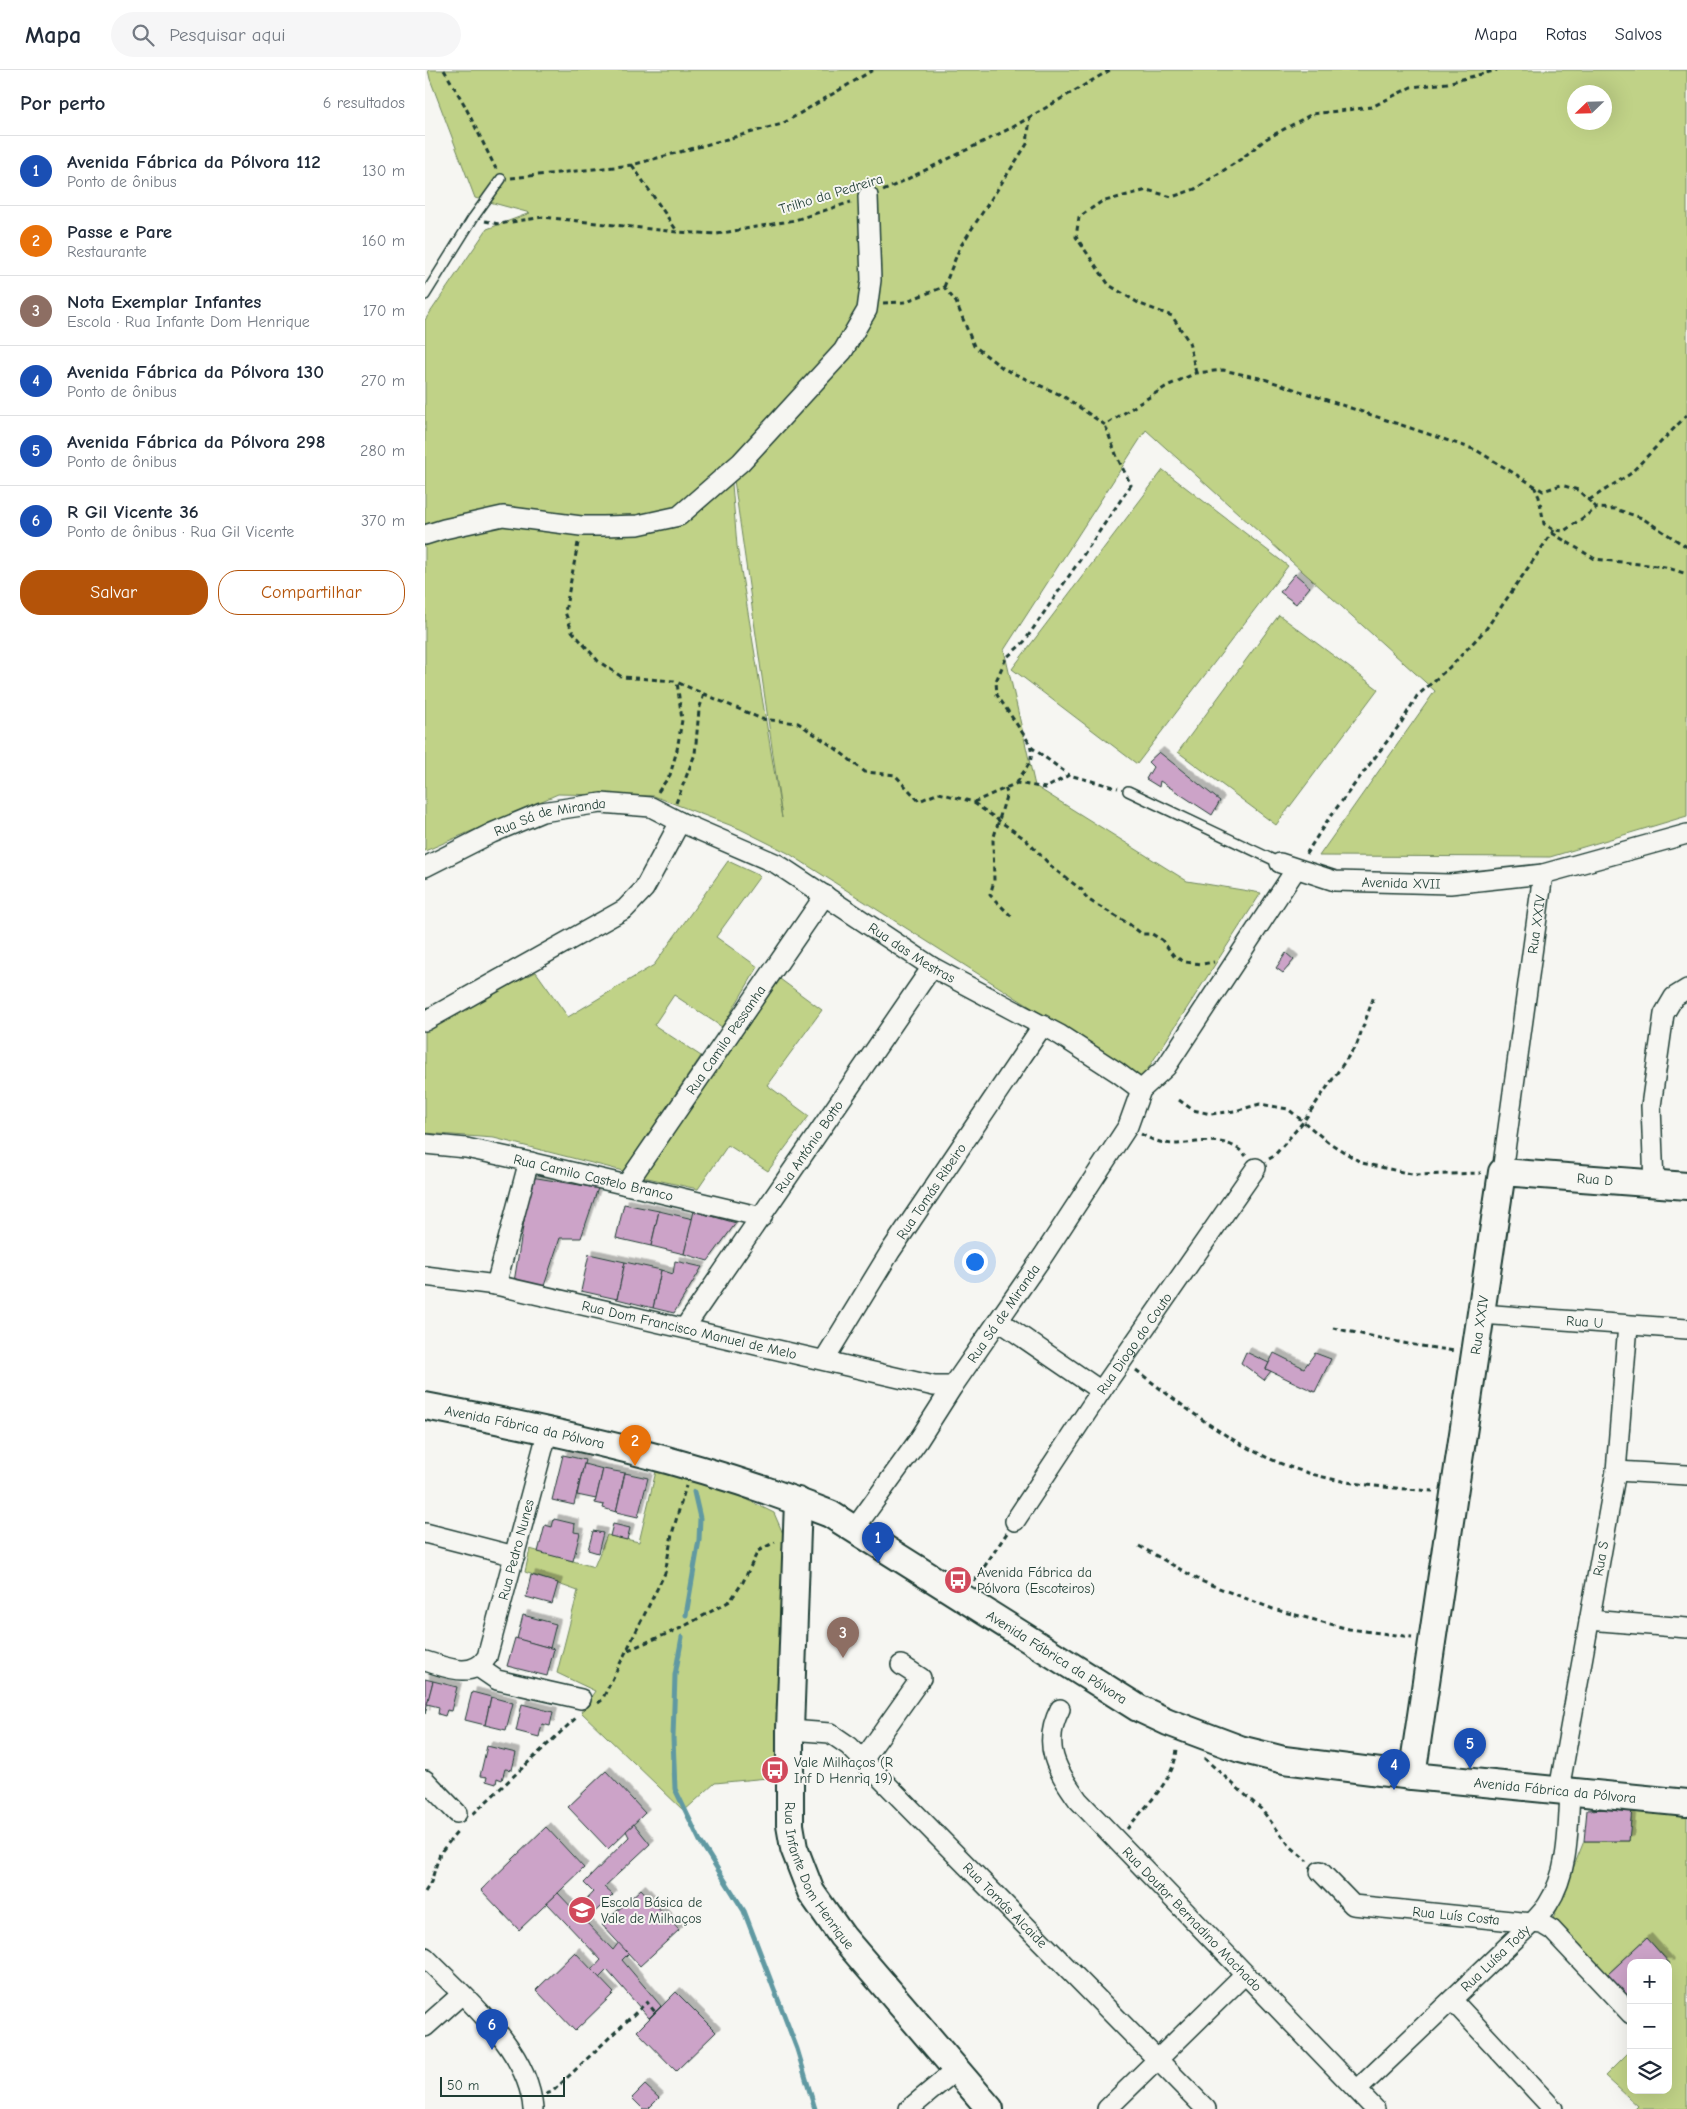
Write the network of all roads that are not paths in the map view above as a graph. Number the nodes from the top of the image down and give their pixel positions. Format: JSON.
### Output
{"nodes":[{"id":1,"x":501,"y":179,"type":"road end"},
{"id":2,"x":868,"y":196,"type":"road end"},
{"id":3,"x":425,"y":295,"type":"edge"},
{"id":4,"x":425,"y":535,"type":"edge"},
{"id":5,"x":1128,"y":791,"type":"road end"},
{"id":6,"x":675,"y":820,"type":"junction"},
{"id":7,"x":1687,"y":834,"type":"edge"},
{"id":8,"x":1288,"y":866,"type":"junction"},
{"id":9,"x":425,"y":867,"type":"edge"},
{"id":10,"x":1543,"y":874,"type":"junction"},
{"id":11,"x":825,"y":895,"type":"junction"},
{"id":12,"x":932,"y":967,"type":"junction"},
{"id":13,"x":1687,"y":989,"type":"edge"},
{"id":14,"x":425,"y":1021,"type":"edge"},
{"id":15,"x":1043,"y":1025,"type":"junction"},
{"id":16,"x":1141,"y":1090,"type":"junction"},
{"id":17,"x":425,"y":1144,"type":"edge"},
{"id":18,"x":531,"y":1162,"type":"junction"},
{"id":19,"x":1256,"y":1168,"type":"road end"},
{"id":20,"x":1502,"y":1172,"type":"junction"},
{"id":21,"x":1654,"y":1184,"type":"junction"},
{"id":22,"x":626,"y":1185,"type":"junction"},
{"id":23,"x":1687,"y":1186,"type":"edge"},
{"id":24,"x":761,"y":1217,"type":"junction"},
{"id":25,"x":425,"y":1276,"type":"edge"},
{"id":26,"x":496,"y":1285,"type":"junction"},
{"id":27,"x":1481,"y":1314,"type":"junction"},
{"id":28,"x":999,"y":1321,"type":"junction"},
{"id":29,"x":1628,"y":1325,"type":"junction"},
{"id":30,"x":685,"y":1327,"type":"junction"},
{"id":31,"x":1687,"y":1329,"type":"edge"},
{"id":32,"x":824,"y":1360,"type":"junction"},
{"id":33,"x":953,"y":1386,"type":"junction"},
{"id":34,"x":1101,"y":1391,"type":"junction"},
{"id":35,"x":425,"y":1406,"type":"edge"},
{"id":36,"x":548,"y":1430,"type":"junction"},
{"id":37,"x":1616,"y":1471,"type":"junction"},
{"id":38,"x":1687,"y":1475,"type":"edge"},
{"id":39,"x":798,"y":1501,"type":"junction"},
{"id":40,"x":1015,"y":1521,"type":"road end"},
{"id":41,"x":855,"y":1528,"type":"junction"},
{"id":42,"x":425,"y":1533,"type":"edge"},
{"id":43,"x":515,"y":1556,"type":"junction"},
{"id":44,"x":1589,"y":1620,"type":"junction"},
{"id":45,"x":1687,"y":1628,"type":"edge"},
{"id":46,"x":425,"y":1661,"type":"edge"},
{"id":47,"x":901,"y":1665,"type":"dead end"},
{"id":48,"x":478,"y":1668,"type":"junction"},
{"id":49,"x":585,"y":1706,"type":"road end"},
{"id":50,"x":1060,"y":1709,"type":"dead end"},
{"id":51,"x":790,"y":1730,"type":"junction"},
{"id":52,"x":863,"y":1760,"type":"junction"},
{"id":53,"x":1412,"y":1776,"type":"junction"},
{"id":54,"x":425,"y":1780,"type":"edge"},
{"id":55,"x":1564,"y":1791,"type":"junction"},
{"id":56,"x":1687,"y":1803,"type":"edge"},
{"id":57,"x":464,"y":1817,"type":"road end"},
{"id":58,"x":1320,"y":1871,"type":"road end"},
{"id":59,"x":1533,"y":1922,"type":"junction"},
{"id":60,"x":425,"y":1956,"type":"edge"},
{"id":61,"x":1245,"y":1974,"type":"junction"},
{"id":62,"x":461,"y":1994,"type":"junction"},
{"id":63,"x":1451,"y":2000,"type":"junction"},
{"id":64,"x":1627,"y":2010,"type":"edge"},
{"id":65,"x":425,"y":2027,"type":"edge"},
{"id":66,"x":1157,"y":2060,"type":"junction"},
{"id":67,"x":957,"y":2069,"type":"junction"},
{"id":68,"x":1357,"y":2090,"type":"junction"},
{"id":69,"x":533,"y":2104,"type":"edge"},
{"id":70,"x":909,"y":2109,"type":"edge"},
{"id":71,"x":990,"y":2109,"type":"edge"},
{"id":72,"x":1107,"y":2109,"type":"edge"},
{"id":73,"x":1206,"y":2109,"type":"edge"},
{"id":74,"x":1375,"y":2109,"type":"edge"},
{"id":75,"x":1553,"y":2109,"type":"edge"}],
"edges":[{"from":1,"to":3,"type":"lane"},
{"from":2,"to":4,"type":"street"},
{"from":5,"to":8,"type":"lane","name":"Avenida XVII"},
{"from":6,"to":9,"type":"street","name":"Rua Sá de Miranda"},
{"from":6,"to":11,"type":"street","name":"Rua das Mestras"},
{"from":6,"to":14,"type":"street"},
{"from":7,"to":10,"type":"street","name":"Avenida XVII"},
{"from":8,"to":10,"type":"street","name":"Avenida XVII"},
{"from":8,"to":16,"type":"street"},
{"from":10,"to":20,"type":"street","name":"Rua XXIV"},
{"from":11,"to":12,"type":"street","name":"Rua das Mestras"},
{"from":11,"to":22,"type":"street","name":"Rua Camilo Pessanha"},
{"from":12,"to":15,"type":"street","name":"Rua das Mestras"},
{"from":12,"to":24,"type":"street","name":"Rua António Botto"},
{"from":13,"to":21,"type":"street"},
{"from":15,"to":16,"type":"street","name":"Rua das Mestras"},
{"from":15,"to":32,"type":"street","name":"Rua Tomás Ribeiro"},
{"from":16,"to":28,"type":"street","name":"Rua Sá de Miranda"},
{"from":17,"to":18,"type":"street","name":"Rua Camilo Castelo Branco"},
{"from":18,"to":22,"type":"street","name":"Rua Camilo Castelo Branco"},
{"from":18,"to":26,"type":"street"},
{"from":19,"to":34,"type":"street","name":"Rua Diogo do Couto"},
{"from":20,"to":21,"type":"street","name":"Rua D"},
{"from":20,"to":27,"type":"street","name":"Rua XXIV"},
{"from":21,"to":23,"type":"street","name":"Rua D"},
{"from":22,"to":24,"type":"street","name":"Rua Camilo Castelo Branco"},
{"from":24,"to":30,"type":"street","name":"Rua António Botto"},
{"from":25,"to":26,"type":"street","name":"Rua Dom Francisco Manuel de Melo"},
{"from":26,"to":30,"type":"street","name":"Rua Dom Francisco Manuel de Melo"},
{"from":27,"to":29,"type":"street","name":"Rua U"},
{"from":27,"to":53,"type":"street","name":"Rua XXIV"},
{"from":28,"to":33,"type":"street","name":"Rua Sá de Miranda"},
{"from":28,"to":34,"type":"street"},
{"from":29,"to":31,"type":"street","name":"Rua U"},
{"from":29,"to":37,"type":"street","name":"Rua S"},
{"from":30,"to":32,"type":"street","name":"Rua Dom Francisco Manuel de Melo"},
{"from":32,"to":33,"type":"street","name":"Rua Dom Francisco Manuel de Melo"},
{"from":33,"to":41,"type":"street","name":"Rua Sá de Miranda"},
{"from":34,"to":40,"type":"street","name":"Rua Diogo do Couto"},
{"from":35,"to":36,"type":"street","name":"Avenida Fábrica da Pólvora"},
{"from":36,"to":39,"type":"street","name":"Avenida Fábrica da Pólvora"},
{"from":36,"to":43,"type":"street","name":"Rua Pedro Nunes"},
{"from":37,"to":38,"type":"street"},
{"from":37,"to":44,"type":"street","name":"Rua S"},
{"from":39,"to":41,"type":"street","name":"Avenida Fábrica da Pólvora"},
{"from":39,"to":51,"type":"street","name":"Rua Infante Dom Henrique"},
{"from":41,"to":53,"type":"street","name":"Avenida Fábrica da Pólvora"},
{"from":42,"to":43,"type":"street"},
{"from":43,"to":48,"type":"street","name":"Rua Pedro Nunes"},
{"from":44,"to":45,"type":"street"},
{"from":44,"to":55,"type":"street","name":"Rua S"},
{"from":46,"to":48,"type":"street"},
{"from":47,"to":52,"type":"street"},
{"from":48,"to":49,"type":"street"},
{"from":50,"to":61,"type":"street","name":"Rua Doutor Bernadino Machado"},
{"from":51,"to":52,"type":"street","name":"Rua Tomás Alcaide"},
{"from":51,"to":67,"type":"street","name":"Rua Infante Dom Henrique"},
{"from":52,"to":66,"type":"street","name":"Rua Tomás Alcaide"},
{"from":53,"to":55,"type":"street","name":"Avenida Fábrica da Pólvora"},
{"from":54,"to":57,"type":"street"},
{"from":55,"to":56,"type":"street","name":"Avenida Fábrica da Pólvora"},
{"from":55,"to":59,"type":"street","name":"Rua Luísa Tody"},
{"from":58,"to":59,"type":"street","name":"Rua Luís Costa"},
{"from":59,"to":63,"type":"street","name":"Rua Luísa Tody"},
{"from":59,"to":64,"type":"street","name":"Rua Luís Costa"},
{"from":60,"to":62,"type":"street"},
{"from":61,"to":66,"type":"street"},
{"from":61,"to":68,"type":"street","name":"Rua Doutor Bernadino Machado"},
{"from":62,"to":65,"type":"street"},
{"from":62,"to":69,"type":"street"},
{"from":63,"to":68,"type":"street","name":"Rua Luísa Tody"},
{"from":63,"to":75,"type":"street"},
{"from":66,"to":72,"type":"street"},
{"from":66,"to":73,"type":"street","name":"Rua Tomás Alcaide"},
{"from":67,"to":70,"type":"street"},
{"from":67,"to":71,"type":"street","name":"Rua Infante Dom Henrique"},
{"from":68,"to":74,"type":"street","name":"Rua Doutor Bernadino Machado"}]}
